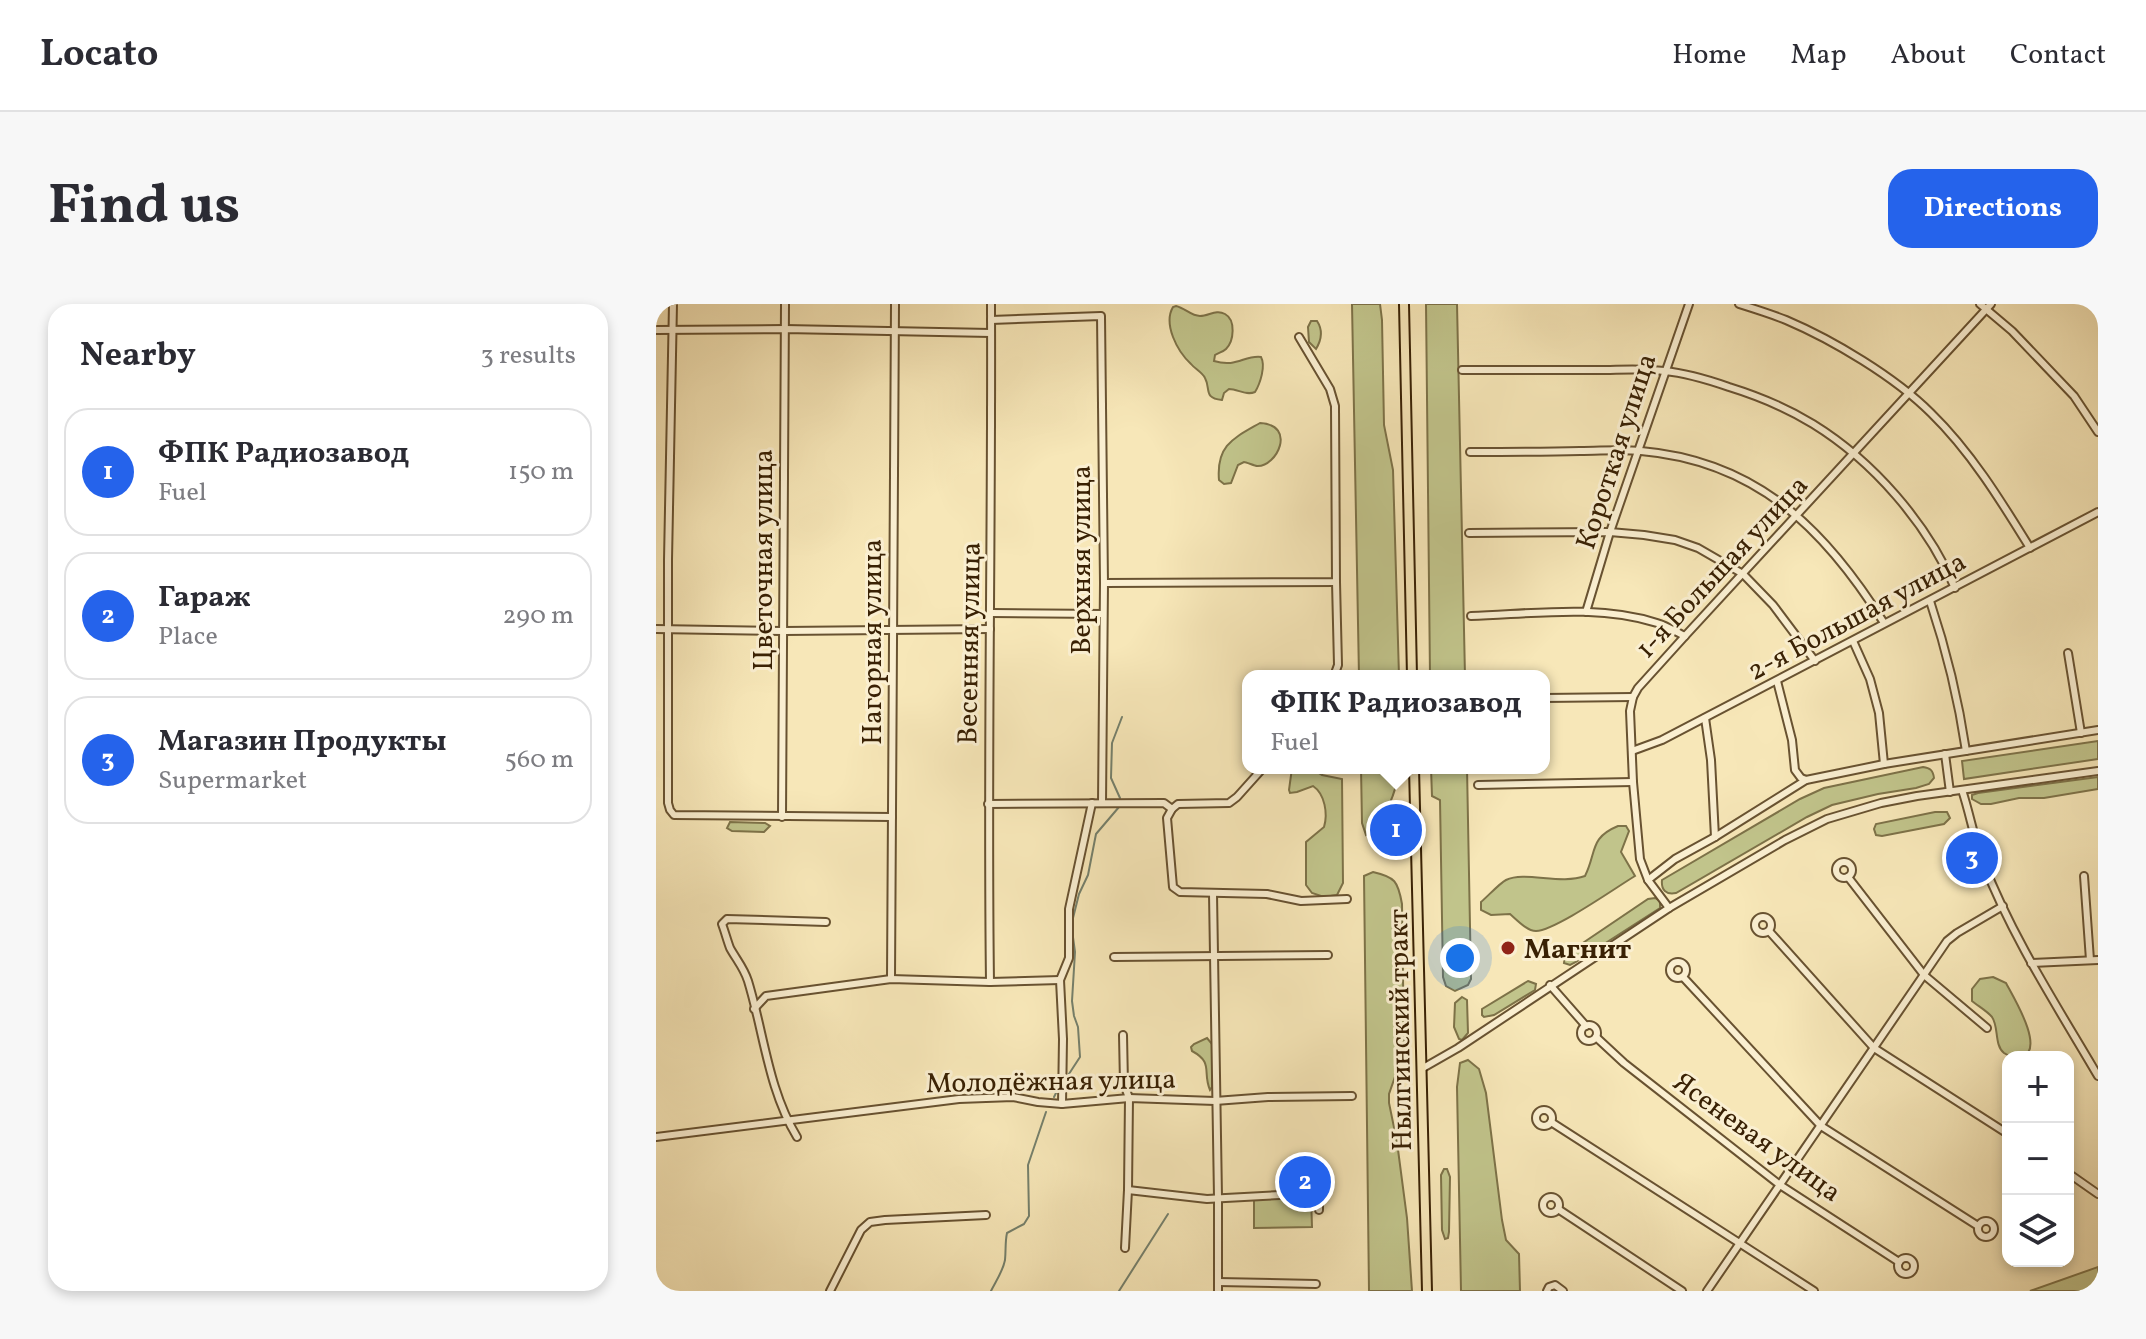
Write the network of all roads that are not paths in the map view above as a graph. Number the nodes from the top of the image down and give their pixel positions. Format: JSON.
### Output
{"nodes":[{"id":1,"x":673,"y":304,"type":"edge"},
{"id":2,"x":785,"y":304,"type":"edge"},
{"id":3,"x":895,"y":304,"type":"edge"},
{"id":4,"x":991,"y":304,"type":"edge"},
{"id":5,"x":1404,"y":304,"type":"edge"},
{"id":6,"x":1689,"y":304,"type":"edge"},
{"id":7,"x":1739,"y":304,"type":"edge"},
{"id":8,"x":1986,"y":306,"type":"edge"},
{"id":9,"x":991,"y":320,"type":"junction"},
{"id":10,"x":673,"y":329,"type":"junction"},
{"id":11,"x":785,"y":329,"type":"junction"},
{"id":12,"x":656,"y":330,"type":"edge"},
{"id":13,"x":894,"y":330,"type":"junction"},
{"id":14,"x":991,"y":333,"type":"junction"},
{"id":15,"x":1299,"y":337,"type":"dead end"},
{"id":16,"x":1462,"y":370,"type":"dead end"},
{"id":17,"x":1665,"y":371,"type":"junction"},
{"id":18,"x":1908,"y":393,"type":"junction"},
{"id":19,"x":2098,"y":432,"type":"edge"},
{"id":20,"x":1638,"y":451,"type":"junction"},
{"id":21,"x":1470,"y":452,"type":"dead end"},
{"id":22,"x":1854,"y":454,"type":"junction"},
{"id":23,"x":2098,"y":512,"type":"edge"},
{"id":24,"x":1797,"y":516,"type":"junction"},
{"id":25,"x":1610,"y":532,"type":"junction"},
{"id":26,"x":1469,"y":533,"type":"dead end"},
{"id":27,"x":2030,"y":548,"type":"junction"},
{"id":28,"x":1743,"y":574,"type":"junction"},
{"id":29,"x":1336,"y":582,"type":"junction"},
{"id":30,"x":1104,"y":583,"type":"junction"},
{"id":31,"x":1955,"y":588,"type":"junction"},
{"id":32,"x":1930,"y":601,"type":"junction"},
{"id":33,"x":1586,"y":612,"type":"junction"},
{"id":34,"x":991,"y":613,"type":"junction"},
{"id":35,"x":1103,"y":614,"type":"junction"},
{"id":36,"x":1471,"y":616,"type":"dead end"},
{"id":37,"x":1884,"y":623,"type":"junction"},
{"id":38,"x":656,"y":629,"type":"edge"},
{"id":39,"x":670,"y":629,"type":"junction"},
{"id":40,"x":990,"y":629,"type":"junction"},
{"id":41,"x":784,"y":631,"type":"junction"},
{"id":42,"x":894,"y":631,"type":"junction"},
{"id":43,"x":1685,"y":636,"type":"junction"},
{"id":44,"x":1853,"y":641,"type":"junction"},
{"id":45,"x":2068,"y":653,"type":"dead end"},
{"id":46,"x":1815,"y":661,"type":"junction"},
{"id":47,"x":1336,"y":670,"type":"edge"},
{"id":48,"x":1412,"y":670,"type":"edge"},
{"id":49,"x":1777,"y":681,"type":"junction"},
{"id":50,"x":1633,"y":697,"type":"junction"},
{"id":51,"x":1550,"y":698,"type":"edge"},
{"id":52,"x":1705,"y":718,"type":"junction"},
{"id":53,"x":2098,"y":730,"type":"edge"},
{"id":54,"x":2081,"y":733,"type":"junction"},
{"id":55,"x":1632,"y":751,"type":"junction"},
{"id":56,"x":1966,"y":751,"type":"junction"},
{"id":57,"x":1945,"y":754,"type":"junction"},
{"id":58,"x":1884,"y":764,"type":"junction"},
{"id":59,"x":2098,"y":771,"type":"edge"},
{"id":60,"x":1258,"y":774,"type":"edge"},
{"id":61,"x":1414,"y":774,"type":"edge"},
{"id":62,"x":1806,"y":780,"type":"junction"},
{"id":63,"x":1633,"y":782,"type":"junction"},
{"id":64,"x":1478,"y":785,"type":"dead end"},
{"id":65,"x":1962,"y":790,"type":"junction"},
{"id":66,"x":1950,"y":792,"type":"junction"},
{"id":67,"x":1092,"y":803,"type":"junction"},
{"id":68,"x":1102,"y":803,"type":"junction"},
{"id":69,"x":988,"y":804,"type":"junction"},
{"id":70,"x":1172,"y":809,"type":"junction"},
{"id":71,"x":782,"y":817,"type":"junction"},
{"id":72,"x":892,"y":817,"type":"junction"},
{"id":73,"x":1715,"y":837,"type":"junction"},
{"id":74,"x":2084,"y":876,"type":"dead end"},
{"id":75,"x":1849,"y":878,"type":"dead end"},
{"id":76,"x":1648,"y":880,"type":"junction"},
{"id":77,"x":1213,"y":894,"type":"junction"},
{"id":78,"x":1347,"y":899,"type":"dead end"},
{"id":79,"x":2003,"y":906,"type":"junction"},
{"id":80,"x":1669,"y":908,"type":"junction"},
{"id":81,"x":826,"y":922,"type":"dead end"},
{"id":82,"x":1769,"y":931,"type":"dead end"},
{"id":83,"x":1328,"y":955,"type":"dead end"},
{"id":84,"x":1114,"y":957,"type":"dead end"},
{"id":85,"x":1213,"y":957,"type":"junction"},
{"id":86,"x":2090,"y":960,"type":"junction"},
{"id":87,"x":2098,"y":960,"type":"edge"},
{"id":88,"x":2031,"y":963,"type":"junction"},
{"id":89,"x":1924,"y":975,"type":"junction"},
{"id":90,"x":1683,"y":977,"type":"dead end"},
{"id":91,"x":891,"y":979,"type":"junction"},
{"id":92,"x":1060,"y":980,"type":"junction"},
{"id":93,"x":990,"y":982,"type":"junction"},
{"id":94,"x":1550,"y":985,"type":"junction"},
{"id":95,"x":754,"y":1009,"type":"junction"},
{"id":96,"x":1586,"y":1026,"type":"junction"},
{"id":97,"x":1987,"y":1028,"type":"dead end"},
{"id":98,"x":1123,"y":1035,"type":"dead end"},
{"id":99,"x":1596,"y":1037,"type":"junction"},
{"id":100,"x":1874,"y":1048,"type":"junction"},
{"id":101,"x":1423,"y":1068,"type":"junction"},
{"id":102,"x":2098,"y":1076,"type":"edge"},
{"id":103,"x":1352,"y":1096,"type":"dead end"},
{"id":104,"x":1129,"y":1098,"type":"junction"},
{"id":105,"x":1215,"y":1101,"type":"junction"},
{"id":106,"x":1062,"y":1104,"type":"junction"},
{"id":107,"x":788,"y":1121,"type":"junction"},
{"id":108,"x":1551,"y":1122,"type":"dead end"},
{"id":109,"x":1821,"y":1126,"type":"junction"},
{"id":110,"x":2002,"y":1130,"type":"edge"},
{"id":111,"x":656,"y":1137,"type":"edge"},
{"id":112,"x":797,"y":1137,"type":"dead end"},
{"id":113,"x":1319,"y":1171,"type":"dead end"},
{"id":114,"x":2074,"y":1177,"type":"edge"},
{"id":115,"x":1780,"y":1185,"type":"junction"},
{"id":116,"x":1128,"y":1190,"type":"junction"},
{"id":117,"x":1318,"y":1193,"type":"junction"},
{"id":118,"x":2098,"y":1194,"type":"edge"},
{"id":119,"x":1218,"y":1197,"type":"junction"},
{"id":120,"x":1558,"y":1209,"type":"dead end"},
{"id":121,"x":1319,"y":1210,"type":"dead end"},
{"id":122,"x":986,"y":1215,"type":"dead end"},
{"id":123,"x":1978,"y":1226,"type":"dead end"},
{"id":124,"x":1740,"y":1244,"type":"junction"},
{"id":125,"x":1125,"y":1248,"type":"dead end"},
{"id":126,"x":1899,"y":1262,"type":"dead end"},
{"id":127,"x":1218,"y":1282,"type":"junction"},
{"id":128,"x":1316,"y":1284,"type":"dead end"},
{"id":129,"x":830,"y":1290,"type":"edge"},
{"id":130,"x":1218,"y":1291,"type":"edge"},
{"id":131,"x":1427,"y":1291,"type":"edge"},
{"id":132,"x":1547,"y":1291,"type":"edge"},
{"id":133,"x":1563,"y":1291,"type":"edge"},
{"id":134,"x":1682,"y":1291,"type":"edge"},
{"id":135,"x":1707,"y":1291,"type":"edge"},
{"id":136,"x":1814,"y":1291,"type":"edge"}],
"edges":[{"from":1,"to":10,"type":"street"},
{"from":2,"to":11,"type":"street","name":"Цветочная улица"},
{"from":3,"to":13,"type":"street","name":"Нагорная улица"},
{"from":4,"to":9,"type":"street","name":"Весенняя улица"},
{"from":5,"to":48,"type":"main road"},
{"from":6,"to":17,"type":"street","name":"Короткая улица"},
{"from":7,"to":18,"type":"street"},
{"from":8,"to":18,"type":"street","name":"1-я Большая улица"},
{"from":8,"to":19,"type":"street"},
{"from":9,"to":14,"type":"street","name":"Весенняя улица"},
{"from":9,"to":30,"type":"street","name":"Верхняя улица"},
{"from":10,"to":11,"type":"street"},
{"from":10,"to":12,"type":"street"},
{"from":10,"to":39,"type":"street"},
{"from":11,"to":13,"type":"street"},
{"from":11,"to":41,"type":"street","name":"Цветочная улица"},
{"from":13,"to":14,"type":"street"},
{"from":13,"to":42,"type":"street","name":"Нагорная улица"},
{"from":14,"to":34,"type":"street","name":"Весенняя улица"},
{"from":15,"to":29,"type":"street"},
{"from":16,"to":17,"type":"street"},
{"from":17,"to":20,"type":"street","name":"Короткая улица"},
{"from":17,"to":22,"type":"street"},
{"from":18,"to":22,"type":"street","name":"1-я Большая улица"},
{"from":18,"to":27,"type":"street"},
{"from":20,"to":21,"type":"street"},
{"from":20,"to":24,"type":"street"},
{"from":20,"to":25,"type":"street","name":"Короткая улица"},
{"from":22,"to":24,"type":"street","name":"1-я Большая улица"},
{"from":22,"to":31,"type":"street"},
{"from":23,"to":27,"type":"street","name":"2-я Большая улица"},
{"from":24,"to":28,"type":"street","name":"1-я Большая улица"},
{"from":24,"to":37,"type":"street"},
{"from":25,"to":26,"type":"street"},
{"from":25,"to":28,"type":"street"},
{"from":25,"to":33,"type":"street","name":"Короткая улица"},
{"from":27,"to":31,"type":"street","name":"2-я Большая улица"},
{"from":28,"to":43,"type":"street","name":"1-я Большая улица"},
{"from":28,"to":46,"type":"street"},
{"from":29,"to":30,"type":"street"},
{"from":29,"to":47,"type":"street"},
{"from":30,"to":35,"type":"street","name":"Верхняя улица"},
{"from":31,"to":32,"type":"street","name":"2-я Большая улица"},
{"from":32,"to":37,"type":"street","name":"2-я Большая улица"},
{"from":32,"to":56,"type":"street"},
{"from":33,"to":36,"type":"street"},
{"from":33,"to":43,"type":"street"},
{"from":34,"to":35,"type":"street"},
{"from":34,"to":40,"type":"street","name":"Весенняя улица"},
{"from":35,"to":68,"type":"street","name":"Верхняя улица"},
{"from":37,"to":44,"type":"street","name":"2-я Большая улица"},
{"from":38,"to":39,"type":"street"},
{"from":39,"to":41,"type":"street"},
{"from":39,"to":71,"type":"street"},
{"from":40,"to":42,"type":"street"},
{"from":40,"to":69,"type":"street","name":"Весенняя улица"},
{"from":41,"to":42,"type":"street"},
{"from":41,"to":71,"type":"street","name":"Цветочная улица"},
{"from":42,"to":72,"type":"street","name":"Нагорная улица"},
{"from":43,"to":50,"type":"street","name":"1-я Большая улица"},
{"from":44,"to":46,"type":"street","name":"2-я Большая улица"},
{"from":44,"to":58,"type":"street"},
{"from":45,"to":54,"type":"street"},
{"from":46,"to":49,"type":"street","name":"2-я Большая улица"},
{"from":49,"to":52,"type":"street","name":"2-я Большая улица"},
{"from":49,"to":62,"type":"street"},
{"from":50,"to":51,"type":"street"},
{"from":50,"to":55,"type":"street","name":"1-я Большая улица"},
{"from":52,"to":55,"type":"street","name":"2-я Большая улица"},
{"from":52,"to":73,"type":"street"},
{"from":53,"to":54,"type":"street"},
{"from":54,"to":56,"type":"street"},
{"from":55,"to":63,"type":"street","name":"1-я Большая улица"},
{"from":56,"to":57,"type":"street"},
{"from":57,"to":58,"type":"street"},
{"from":57,"to":66,"type":"street"},
{"from":58,"to":62,"type":"street"},
{"from":59,"to":65,"type":"street"},
{"from":60,"to":70,"type":"street"},
{"from":61,"to":101,"type":"main road","name":"Нылгинский тракт"},
{"from":62,"to":73,"type":"street"},
{"from":63,"to":64,"type":"street"},
{"from":63,"to":76,"type":"street","name":"1-я Большая улица"},
{"from":65,"to":66,"type":"street"},
{"from":65,"to":79,"type":"street"},
{"from":66,"to":80,"type":"street"},
{"from":67,"to":68,"type":"street"},
{"from":67,"to":69,"type":"street"},
{"from":67,"to":92,"type":"street"},
{"from":68,"to":70,"type":"street"},
{"from":69,"to":93,"type":"street","name":"Весенняя улица"},
{"from":70,"to":77,"type":"street"},
{"from":71,"to":72,"type":"street"},
{"from":72,"to":91,"type":"street","name":"Нагорная улица"},
{"from":73,"to":76,"type":"street"},
{"from":74,"to":86,"type":"street"},
{"from":75,"to":89,"type":"street"},
{"from":76,"to":80,"type":"street","name":"1-я Большая улица"},
{"from":77,"to":78,"type":"street"},
{"from":77,"to":85,"type":"street"},
{"from":79,"to":88,"type":"street"},
{"from":79,"to":89,"type":"street"},
{"from":80,"to":94,"type":"street"},
{"from":81,"to":95,"type":"street"},
{"from":82,"to":100,"type":"street"},
{"from":83,"to":85,"type":"street"},
{"from":84,"to":85,"type":"street"},
{"from":85,"to":105,"type":"street"},
{"from":86,"to":87,"type":"street"},
{"from":86,"to":88,"type":"street"},
{"from":88,"to":102,"type":"street"},
{"from":89,"to":97,"type":"street"},
{"from":89,"to":100,"type":"street"},
{"from":90,"to":109,"type":"street"},
{"from":91,"to":93,"type":"street"},
{"from":91,"to":95,"type":"street"},
{"from":92,"to":93,"type":"street"},
{"from":92,"to":106,"type":"street"},
{"from":94,"to":96,"type":"street"},
{"from":94,"to":101,"type":"street"},
{"from":95,"to":107,"type":"street"},
{"from":96,"to":99,"type":"street"},
{"from":96,"to":99,"type":"street"},
{"from":98,"to":104,"type":"street"},
{"from":99,"to":115,"type":"street","name":"Ясеневая улица"},
{"from":100,"to":109,"type":"street"},
{"from":100,"to":110,"type":"street"},
{"from":101,"to":131,"type":"main road","name":"Нылгинский тракт"},
{"from":103,"to":105,"type":"street","name":"Молодёжная улица"},
{"from":104,"to":105,"type":"street","name":"Молодёжная улица"},
{"from":104,"to":106,"type":"street","name":"Молодёжная улица"},
{"from":104,"to":116,"type":"street"},
{"from":105,"to":119,"type":"street"},
{"from":106,"to":107,"type":"street","name":"Молодёжная улица"},
{"from":107,"to":111,"type":"street","name":"Молодёжная улица"},
{"from":107,"to":112,"type":"street"},
{"from":108,"to":124,"type":"street"},
{"from":109,"to":115,"type":"street"},
{"from":109,"to":123,"type":"street"},
{"from":113,"to":117,"type":"street"},
{"from":114,"to":118,"type":"street"},
{"from":115,"to":124,"type":"street"},
{"from":115,"to":126,"type":"street","name":"Ясеневая улица"},
{"from":116,"to":119,"type":"street"},
{"from":116,"to":125,"type":"street"},
{"from":117,"to":119,"type":"street"},
{"from":117,"to":121,"type":"street"},
{"from":119,"to":127,"type":"street"},
{"from":120,"to":134,"type":"street"},
{"from":122,"to":129,"type":"street"},
{"from":124,"to":135,"type":"street"},
{"from":124,"to":136,"type":"street"},
{"from":127,"to":128,"type":"street"},
{"from":127,"to":130,"type":"street"},
{"from":132,"to":133,"type":"street"}]}
